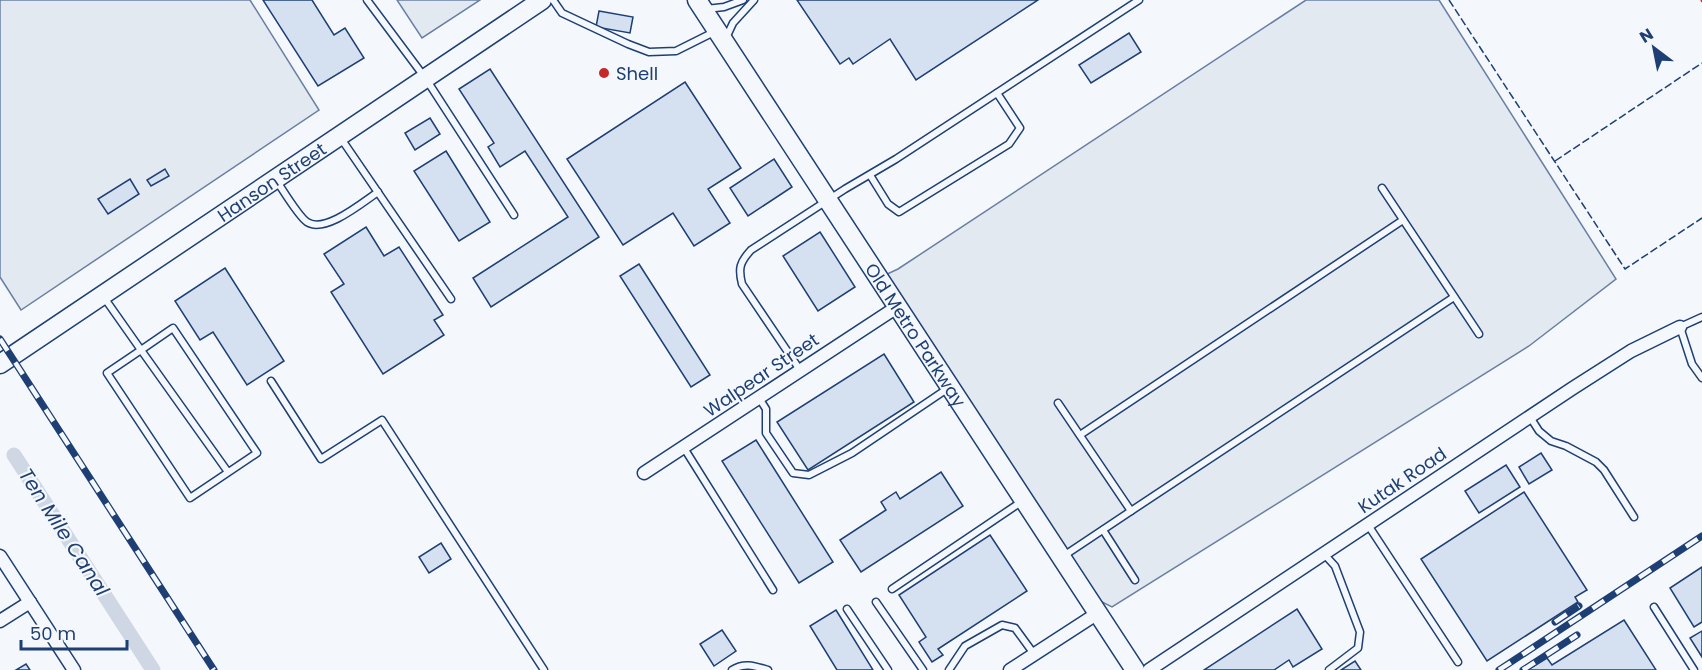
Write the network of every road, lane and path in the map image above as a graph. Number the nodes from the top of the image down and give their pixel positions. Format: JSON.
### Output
{"nodes":[{"id":1,"x":367,"y":0,"type":"edge"},
{"id":2,"x":553,"y":0,"type":"edge"},
{"id":3,"x":743,"y":0,"type":"edge"},
{"id":4,"x":754,"y":0,"type":"edge"},
{"id":5,"x":1139,"y":0,"type":"edge"},
{"id":6,"x":531,"y":3,"type":"edge"},
{"id":7,"x":700,"y":5,"type":"edge"},
{"id":8,"x":720,"y":36,"type":"junction"},
{"id":9,"x":426,"y":79,"type":"junction"},
{"id":10,"x":998,"y":93,"type":"junction"},
{"id":11,"x":340,"y":136,"type":"junction"},
{"id":12,"x":870,"y":175,"type":"junction"},
{"id":13,"x":275,"y":180,"type":"junction"},
{"id":14,"x":1382,"y":188,"type":"dead end"},
{"id":15,"x":378,"y":192,"type":"junction"},
{"id":16,"x":828,"y":200,"type":"junction"},
{"id":17,"x":514,"y":215,"type":"dead end"},
{"id":18,"x":1403,"y":220,"type":"junction"},
{"id":19,"x":103,"y":295,"type":"junction"},
{"id":20,"x":1454,"y":297,"type":"junction"},
{"id":21,"x":452,"y":299,"type":"dead end"},
{"id":22,"x":897,"y":307,"type":"junction"},
{"id":23,"x":1702,"y":316,"type":"edge"},
{"id":24,"x":1680,"y":327,"type":"junction"},
{"id":25,"x":1479,"y":334,"type":"dead end"},
{"id":26,"x":141,"y":350,"type":"junction"},
{"id":27,"x":0,"y":364,"type":"edge"},
{"id":28,"x":801,"y":371,"type":"junction"},
{"id":29,"x":1702,"y":378,"type":"edge"},
{"id":30,"x":271,"y":381,"type":"dead end"},
{"id":31,"x":950,"y":387,"type":"junction"},
{"id":32,"x":759,"y":398,"type":"junction"},
{"id":33,"x":1058,"y":403,"type":"dead end"},
{"id":34,"x":1530,"y":417,"type":"junction"},
{"id":35,"x":1080,"y":435,"type":"junction"},
{"id":36,"x":684,"y":448,"type":"junction"},
{"id":37,"x":228,"y":472,"type":"junction"},
{"id":38,"x":645,"y":473,"type":"dead end"},
{"id":39,"x":1024,"y":500,"type":"junction"},
{"id":40,"x":1131,"y":511,"type":"junction"},
{"id":41,"x":1634,"y":518,"type":"dead end"},
{"id":42,"x":1368,"y":525,"type":"junction"},
{"id":43,"x":1102,"y":530,"type":"junction"},
{"id":44,"x":1324,"y":554,"type":"junction"},
{"id":45,"x":0,"y":556,"type":"edge"},
{"id":46,"x":1062,"y":557,"type":"junction"},
{"id":47,"x":1136,"y":580,"type":"dead end"},
{"id":48,"x":892,"y":589,"type":"dead end"},
{"id":49,"x":773,"y":590,"type":"dead end"},
{"id":50,"x":30,"y":602,"type":"junction"},
{"id":51,"x":876,"y":602,"type":"dead end"},
{"id":52,"x":1654,"y":607,"type":"dead end"},
{"id":53,"x":847,"y":609,"type":"dead end"},
{"id":54,"x":1098,"y":613,"type":"junction"},
{"id":55,"x":0,"y":621,"type":"edge"},
{"id":56,"x":1034,"y":654,"type":"junction"},
{"id":57,"x":1458,"y":662,"type":"dead end"},
{"id":58,"x":75,"y":670,"type":"edge"},
{"id":59,"x":544,"y":670,"type":"edge"},
{"id":60,"x":732,"y":670,"type":"edge"},
{"id":61,"x":768,"y":670,"type":"edge"},
{"id":62,"x":888,"y":670,"type":"edge"},
{"id":63,"x":923,"y":670,"type":"edge"},
{"id":64,"x":949,"y":670,"type":"edge"},
{"id":65,"x":1010,"y":670,"type":"edge"},
{"id":66,"x":1135,"y":670,"type":"edge"},
{"id":67,"x":1149,"y":670,"type":"edge"},
{"id":68,"x":1329,"y":670,"type":"edge"},
{"id":69,"x":1694,"y":670,"type":"edge"}],
"edges":[{"from":1,"to":9,"type":"lane"},
{"from":2,"to":8,"type":"lane"},
{"from":3,"to":7,"type":"lane"},
{"from":4,"to":8,"type":"lane"},
{"from":5,"to":10,"type":"lane"},
{"from":6,"to":9,"type":"street","name":"Hanson Street"},
{"from":7,"to":8,"type":"street","name":"Old Metro Parkway"},
{"from":8,"to":16,"type":"street","name":"Old Metro Parkway"},
{"from":9,"to":11,"type":"street","name":"Hanson Street"},
{"from":9,"to":17,"type":"lane"},
{"from":10,"to":12,"type":"lane"},
{"from":10,"to":12,"type":"lane"},
{"from":11,"to":13,"type":"street","name":"Hanson Street"},
{"from":11,"to":15,"type":"lane"},
{"from":12,"to":16,"type":"lane"},
{"from":13,"to":15,"type":"lane"},
{"from":13,"to":19,"type":"street","name":"Hanson Street"},
{"from":14,"to":18,"type":"lane"},
{"from":15,"to":21,"type":"lane"},
{"from":16,"to":22,"type":"street","name":"Old Metro Parkway"},
{"from":16,"to":28,"type":"lane"},
{"from":18,"to":20,"type":"lane"},
{"from":18,"to":35,"type":"lane"},
{"from":19,"to":26,"type":"lane"},
{"from":19,"to":27,"type":"street","name":"Hanson Street"},
{"from":20,"to":25,"type":"lane"},
{"from":20,"to":40,"type":"lane"},
{"from":22,"to":28,"type":"street","name":"Walpear Street"},
{"from":22,"to":31,"type":"street","name":"Old Metro Parkway"},
{"from":23,"to":24,"type":"lane"},
{"from":24,"to":29,"type":"lane"},
{"from":24,"to":34,"type":"street","name":"Kutak Road"},
{"from":26,"to":37,"type":"lane"},
{"from":26,"to":37,"type":"lane"},
{"from":26,"to":37,"type":"lane"},
{"from":28,"to":32,"type":"street","name":"Walpear Street"},
{"from":30,"to":59,"type":"lane"},
{"from":31,"to":32,"type":"lane"},
{"from":31,"to":39,"type":"street","name":"Old Metro Parkway"},
{"from":32,"to":36,"type":"street","name":"Walpear Street"},
{"from":33,"to":35,"type":"lane"},
{"from":34,"to":41,"type":"lane"},
{"from":34,"to":42,"type":"street","name":"Kutak Road"},
{"from":35,"to":40,"type":"lane"},
{"from":36,"to":38,"type":"street","name":"Walpear Street"},
{"from":36,"to":49,"type":"lane"},
{"from":39,"to":46,"type":"street","name":"Old Metro Parkway"},
{"from":39,"to":48,"type":"lane"},
{"from":40,"to":43,"type":"lane"},
{"from":42,"to":44,"type":"street","name":"Kutak Road"},
{"from":42,"to":57,"type":"lane"},
{"from":43,"to":46,"type":"lane"},
{"from":43,"to":47,"type":"lane"},
{"from":44,"to":67,"type":"street","name":"Kutak Road"},
{"from":44,"to":68,"type":"lane"},
{"from":45,"to":50,"type":"street"},
{"from":46,"to":54,"type":"street","name":"Old Metro Parkway"},
{"from":50,"to":55,"type":"street"},
{"from":50,"to":58,"type":"street"},
{"from":51,"to":63,"type":"lane"},
{"from":52,"to":69,"type":"lane"},
{"from":53,"to":62,"type":"lane"},
{"from":54,"to":56,"type":"street"},
{"from":54,"to":66,"type":"street","name":"Old Metro Parkway"},
{"from":56,"to":64,"type":"lane"},
{"from":56,"to":65,"type":"street"},
{"from":60,"to":61,"type":"lane"}]}
